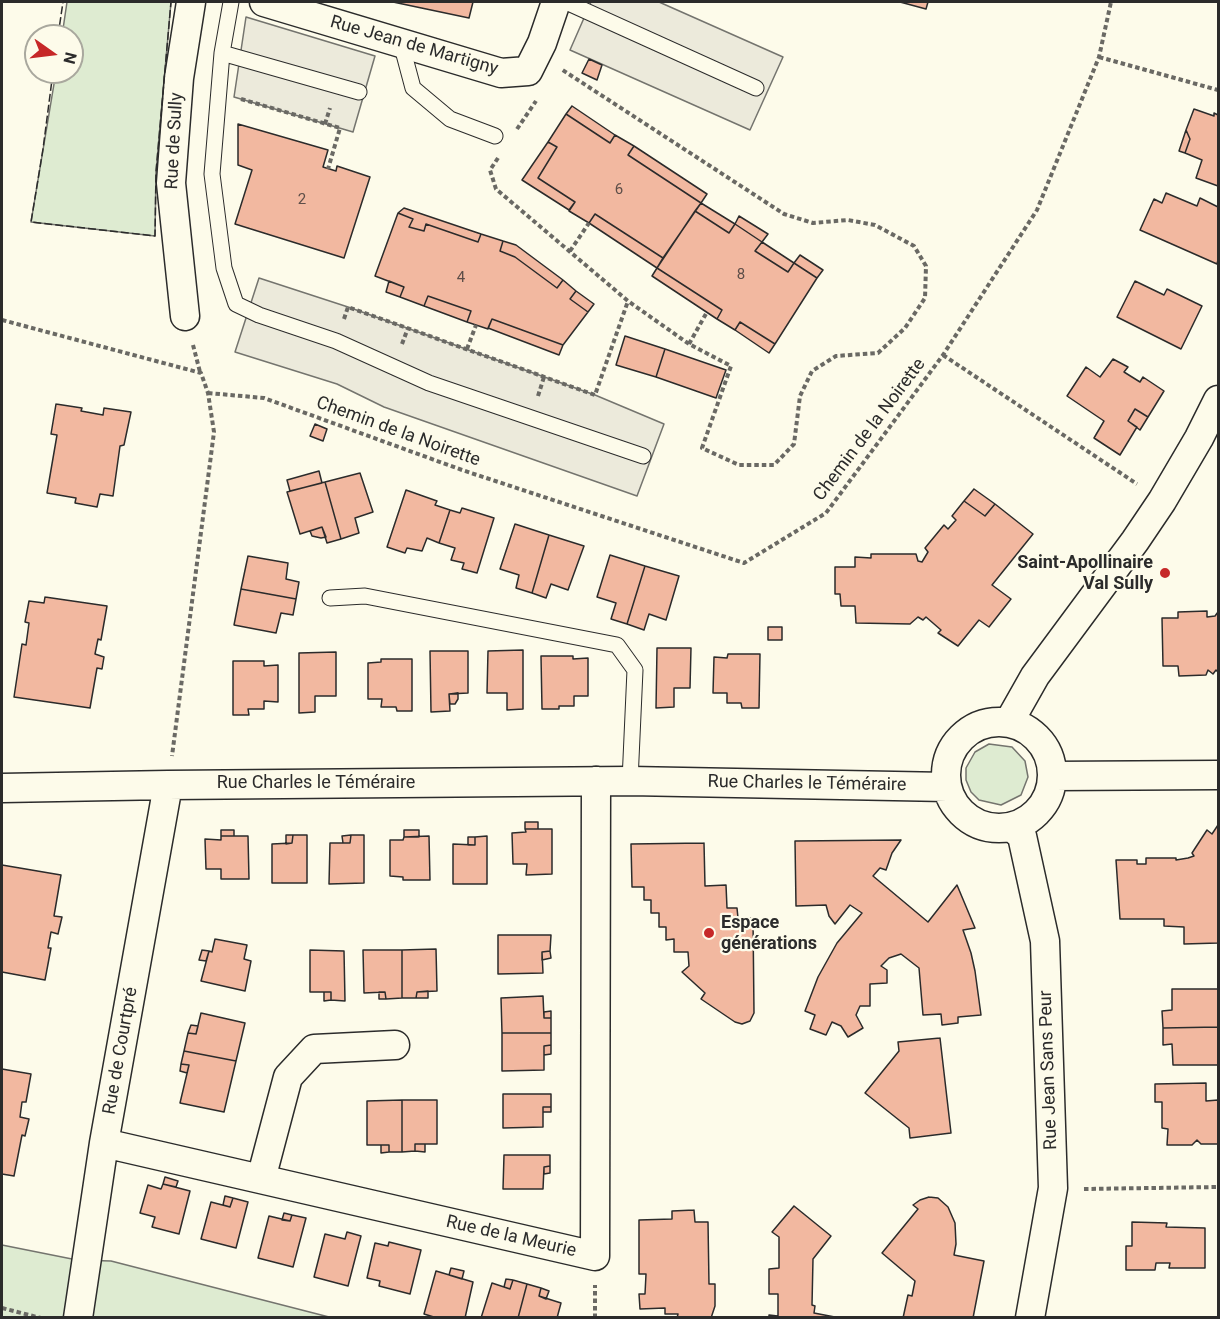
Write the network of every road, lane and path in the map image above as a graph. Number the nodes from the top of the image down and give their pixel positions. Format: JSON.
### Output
{"nodes":[{"id":1,"x":191,"y":2,"type":"edge"},
{"id":2,"x":231,"y":2,"type":"edge"},
{"id":3,"x":264,"y":2,"type":"edge"},
{"id":4,"x":556,"y":2,"type":"edge"},
{"id":5,"x":566,"y":2,"type":"edge"},
{"id":6,"x":1111,"y":2,"type":"edge"},
{"id":7,"x":401,"y":43,"type":"junction"},
{"id":8,"x":222,"y":53,"type":"junction"},
{"id":9,"x":1099,"y":57,"type":"junction"},
{"id":10,"x":553,"y":75,"type":"dead end"},
{"id":11,"x":756,"y":88,"type":"dead end"},
{"id":12,"x":1218,"y":90,"type":"edge"},
{"id":13,"x":359,"y":92,"type":"dead end"},
{"id":14,"x":219,"y":93,"type":"junction"},
{"id":15,"x":537,"y":99,"type":"dead end"},
{"id":16,"x":514,"y":134,"type":"dead end"},
{"id":17,"x":495,"y":136,"type":"dead end"},
{"id":18,"x":502,"y":152,"type":"dead end"},
{"id":19,"x":328,"y":169,"type":"dead end"},
{"id":20,"x":589,"y":223,"type":"dead end"},
{"id":21,"x":570,"y":251,"type":"junction"},
{"id":22,"x":628,"y":301,"type":"junction"},
{"id":23,"x":707,"y":312,"type":"dead end"},
{"id":24,"x":185,"y":316,"type":"dead end"},
{"id":25,"x":2,"y":320,"type":"edge"},
{"id":26,"x":476,"y":326,"type":"dead end"},
{"id":27,"x":336,"y":341,"type":"junction"},
{"id":28,"x":689,"y":344,"type":"junction"},
{"id":29,"x":466,"y":349,"type":"junction"},
{"id":30,"x":943,"y":355,"type":"junction"},
{"id":31,"x":208,"y":393,"type":"junction"},
{"id":32,"x":1218,"y":400,"type":"edge"},
{"id":33,"x":643,"y":456,"type":"dead end"},
{"id":34,"x":1162,"y":501,"type":"junction"},
{"id":35,"x":330,"y":598,"type":"dead end"},
{"id":36,"x":1009,"y":722,"type":"junction"},
{"id":37,"x":1218,"y":775,"type":"edge"},
{"id":38,"x":1053,"y":776,"type":"junction"},
{"id":39,"x":596,"y":781,"type":"junction"},
{"id":40,"x":630,"y":781,"type":"junction"},
{"id":41,"x":168,"y":785,"type":"junction"},
{"id":42,"x":947,"y":787,"type":"junction"},
{"id":43,"x":2,"y":788,"type":"edge"},
{"id":44,"x":1012,"y":827,"type":"junction"},
{"id":45,"x":395,"y":1045,"type":"dead end"},
{"id":46,"x":104,"y":1143,"type":"junction"},
{"id":47,"x":261,"y":1179,"type":"junction"},
{"id":48,"x":1218,"y":1187,"type":"edge"},
{"id":49,"x":1053,"y":1188,"type":"junction"},
{"id":50,"x":2,"y":1308,"type":"edge"},
{"id":51,"x":41,"y":1317,"type":"edge"},
{"id":52,"x":78,"y":1317,"type":"edge"},
{"id":53,"x":1030,"y":1317,"type":"edge"}],
"edges":[{"from":1,"to":24,"type":"street","name":"Rue de Sully"},
{"from":2,"to":8,"type":"lane"},
{"from":3,"to":7,"type":"street","name":"Rue Jean de Martigny"},
{"from":4,"to":7,"type":"street","name":"Rue Jean de Martigny"},
{"from":5,"to":11,"type":"lane"},
{"from":6,"to":9,"type":"path","name":"Chemin de la Noirette"},
{"from":7,"to":17,"type":"lane"},
{"from":8,"to":13,"type":"lane"},
{"from":8,"to":14,"type":"lane"},
{"from":9,"to":12,"type":"path"},
{"from":9,"to":30,"type":"path","name":"Chemin de la Noirette"},
{"from":10,"to":28,"type":"path"},
{"from":14,"to":19,"type":"path"},
{"from":14,"to":27,"type":"lane"},
{"from":15,"to":16,"type":"path"},
{"from":18,"to":21,"type":"path"},
{"from":20,"to":21,"type":"path"},
{"from":21,"to":22,"type":"path"},
{"from":22,"to":28,"type":"path"},
{"from":22,"to":29,"type":"path"},
{"from":23,"to":28,"type":"path"},
{"from":25,"to":31,"type":"path"},
{"from":26,"to":29,"type":"path"},
{"from":27,"to":29,"type":"path"},
{"from":27,"to":33,"type":"lane"},
{"from":30,"to":31,"type":"path","name":"Chemin de la Noirette"},
{"from":30,"to":34,"type":"path"},
{"from":31,"to":41,"type":"path"},
{"from":32,"to":34,"type":"street"},
{"from":34,"to":36,"type":"street"},
{"from":35,"to":40,"type":"lane"},
{"from":36,"to":38,"type":"street"},
{"from":36,"to":42,"type":"street"},
{"from":37,"to":38,"type":"street"},
{"from":38,"to":44,"type":"street"},
{"from":39,"to":40,"type":"street","name":"Rue Charles le Téméraire"},
{"from":39,"to":41,"type":"street","name":"Rue Charles le Téméraire"},
{"from":39,"to":47,"type":"street","name":"Rue de la Meurie"},
{"from":40,"to":42,"type":"street","name":"Rue Charles le Téméraire"},
{"from":41,"to":43,"type":"street","name":"Rue Charles le Téméraire"},
{"from":41,"to":46,"type":"street","name":"Rue de Courtpré"},
{"from":42,"to":44,"type":"street"},
{"from":44,"to":49,"type":"street","name":"Rue Jean Sans Peur"},
{"from":45,"to":47,"type":"street"},
{"from":46,"to":47,"type":"street","name":"Rue de la Meurie"},
{"from":46,"to":52,"type":"street","name":"Rue de Courtpré"},
{"from":48,"to":49,"type":"path"},
{"from":49,"to":53,"type":"street","name":"Rue Jean Sans Peur"},
{"from":50,"to":51,"type":"path"}]}
